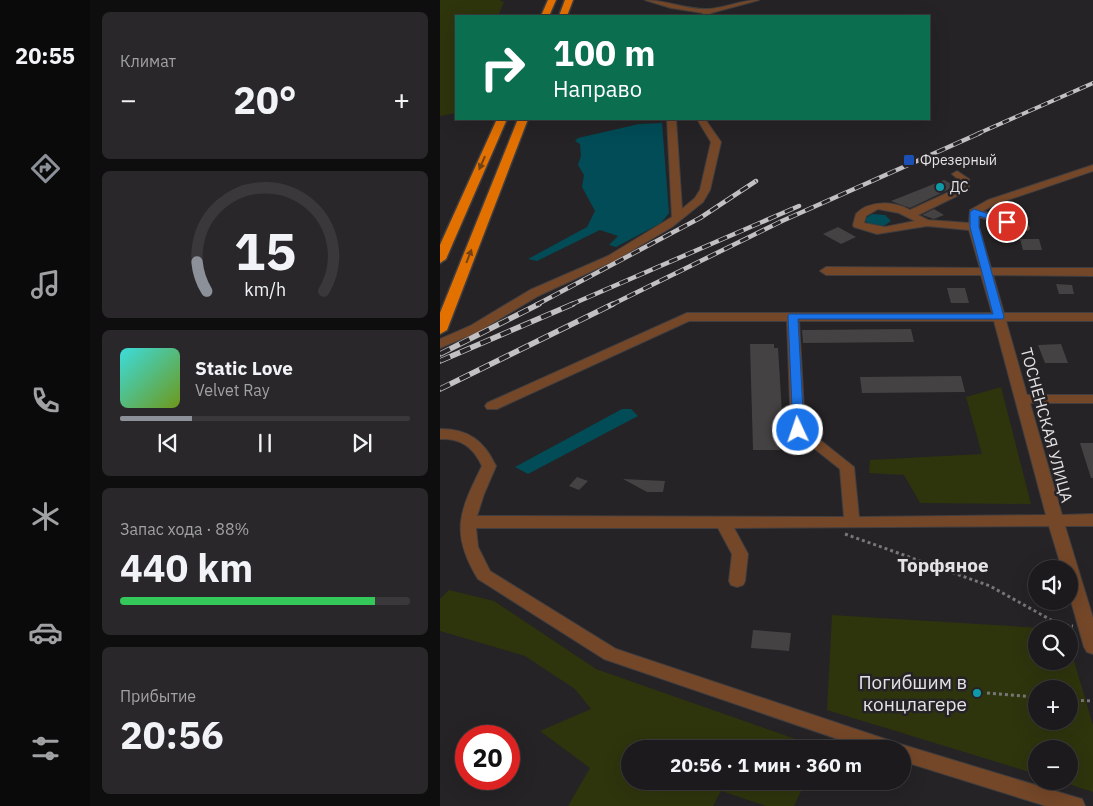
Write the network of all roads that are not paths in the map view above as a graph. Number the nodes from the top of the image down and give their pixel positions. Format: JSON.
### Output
{"nodes":[{"id":1,"x":552,"y":0,"type":"edge"},
{"id":2,"x":570,"y":0,"type":"edge"},
{"id":3,"x":649,"y":0,"type":"edge"},
{"id":4,"x":755,"y":0,"type":"edge"},
{"id":5,"x":707,"y":14,"type":"edge"},
{"id":6,"x":545,"y":15,"type":"edge"},
{"id":7,"x":563,"y":15,"type":"edge"},
{"id":8,"x":502,"y":120,"type":"edge"},
{"id":9,"x":523,"y":120,"type":"edge"},
{"id":10,"x":671,"y":120,"type":"edge"},
{"id":11,"x":702,"y":120,"type":"edge"},
{"id":12,"x":1093,"y":168,"type":"edge"},
{"id":13,"x":957,"y":174,"type":"dead end"},
{"id":14,"x":974,"y":212,"type":"junction"},
{"id":15,"x":911,"y":214,"type":"junction"},
{"id":16,"x":677,"y":218,"type":"junction"},
{"id":17,"x":926,"y":223,"type":"junction"},
{"id":18,"x":974,"y":227,"type":"junction"},
{"id":19,"x":1024,"y":228,"type":"dead end"},
{"id":20,"x":440,"y":259,"type":"edge"},
{"id":21,"x":826,"y":271,"type":"dead end"},
{"id":22,"x":987,"y":272,"type":"junction"},
{"id":23,"x":1093,"y":272,"type":"edge"},
{"id":24,"x":793,"y":316,"type":"junction"},
{"id":25,"x":999,"y":317,"type":"junction"},
{"id":26,"x":1093,"y":317,"type":"edge"},
{"id":27,"x":440,"y":330,"type":"edge"},
{"id":28,"x":440,"y":344,"type":"edge"},
{"id":29,"x":1022,"y":399,"type":"junction"},
{"id":30,"x":1093,"y":399,"type":"edge"},
{"id":31,"x":492,"y":406,"type":"dead end"},
{"id":32,"x":440,"y":434,"type":"edge"},
{"id":33,"x":1055,"y":519,"type":"junction"},
{"id":34,"x":1093,"y":520,"type":"edge"},
{"id":35,"x":468,"y":522,"type":"junction"},
{"id":36,"x":723,"y":522,"type":"junction"},
{"id":37,"x":847,"y":528,"type":"junction"},
{"id":38,"x":737,"y":581,"type":"dead end"},
{"id":39,"x":1091,"y":637,"type":"edge"},
{"id":40,"x":866,"y":740,"type":"edge"},
{"id":41,"x":911,"y":755,"type":"edge"},
{"id":42,"x":1076,"y":806,"type":"edge"}],
"edges":[{"from":1,"to":6,"type":"highway"},
{"from":2,"to":7,"type":"highway"},
{"from":3,"to":5,"type":"street"},
{"from":4,"to":5,"type":"street"},
{"from":8,"to":20,"type":"highway","one_way":true},
{"from":27,"to":9,"type":"highway","one_way":true},
{"from":10,"to":16,"type":"street"},
{"from":11,"to":16,"type":"street"},
{"from":12,"to":14,"type":"street"},
{"from":13,"to":15,"type":"street"},
{"from":14,"to":18,"type":"street","name":"ТОСНЕНСКАЯ УЛИЦА"},
{"from":14,"to":19,"type":"street"},
{"from":15,"to":17,"type":"street"},
{"from":15,"to":17,"type":"lane"},
{"from":16,"to":28,"type":"street"},
{"from":17,"to":18,"type":"lane"},
{"from":18,"to":22,"type":"street","name":"ТОСНЕНСКАЯ УЛИЦА"},
{"from":21,"to":22,"type":"street"},
{"from":22,"to":23,"type":"street"},
{"from":22,"to":25,"type":"street","name":"ТОСНЕНСКАЯ УЛИЦА"},
{"from":24,"to":25,"type":"street"},
{"from":24,"to":31,"type":"street"},
{"from":24,"to":37,"type":"street"},
{"from":25,"to":26,"type":"street"},
{"from":25,"to":29,"type":"street","name":"ТОСНЕНСКАЯ УЛИЦА"},
{"from":29,"to":30,"type":"street"},
{"from":29,"to":33,"type":"street","name":"ТОСНЕНСКАЯ УЛИЦА"},
{"from":32,"to":35,"type":"street"},
{"from":33,"to":34,"type":"street"},
{"from":33,"to":37,"type":"street"},
{"from":33,"to":39,"type":"street","name":"ТОСНЕНСКАЯ УЛИЦА"},
{"from":35,"to":36,"type":"street"},
{"from":35,"to":40,"type":"street"},
{"from":36,"to":37,"type":"street"},
{"from":36,"to":38,"type":"street"},
{"from":41,"to":42,"type":"street"}]}
